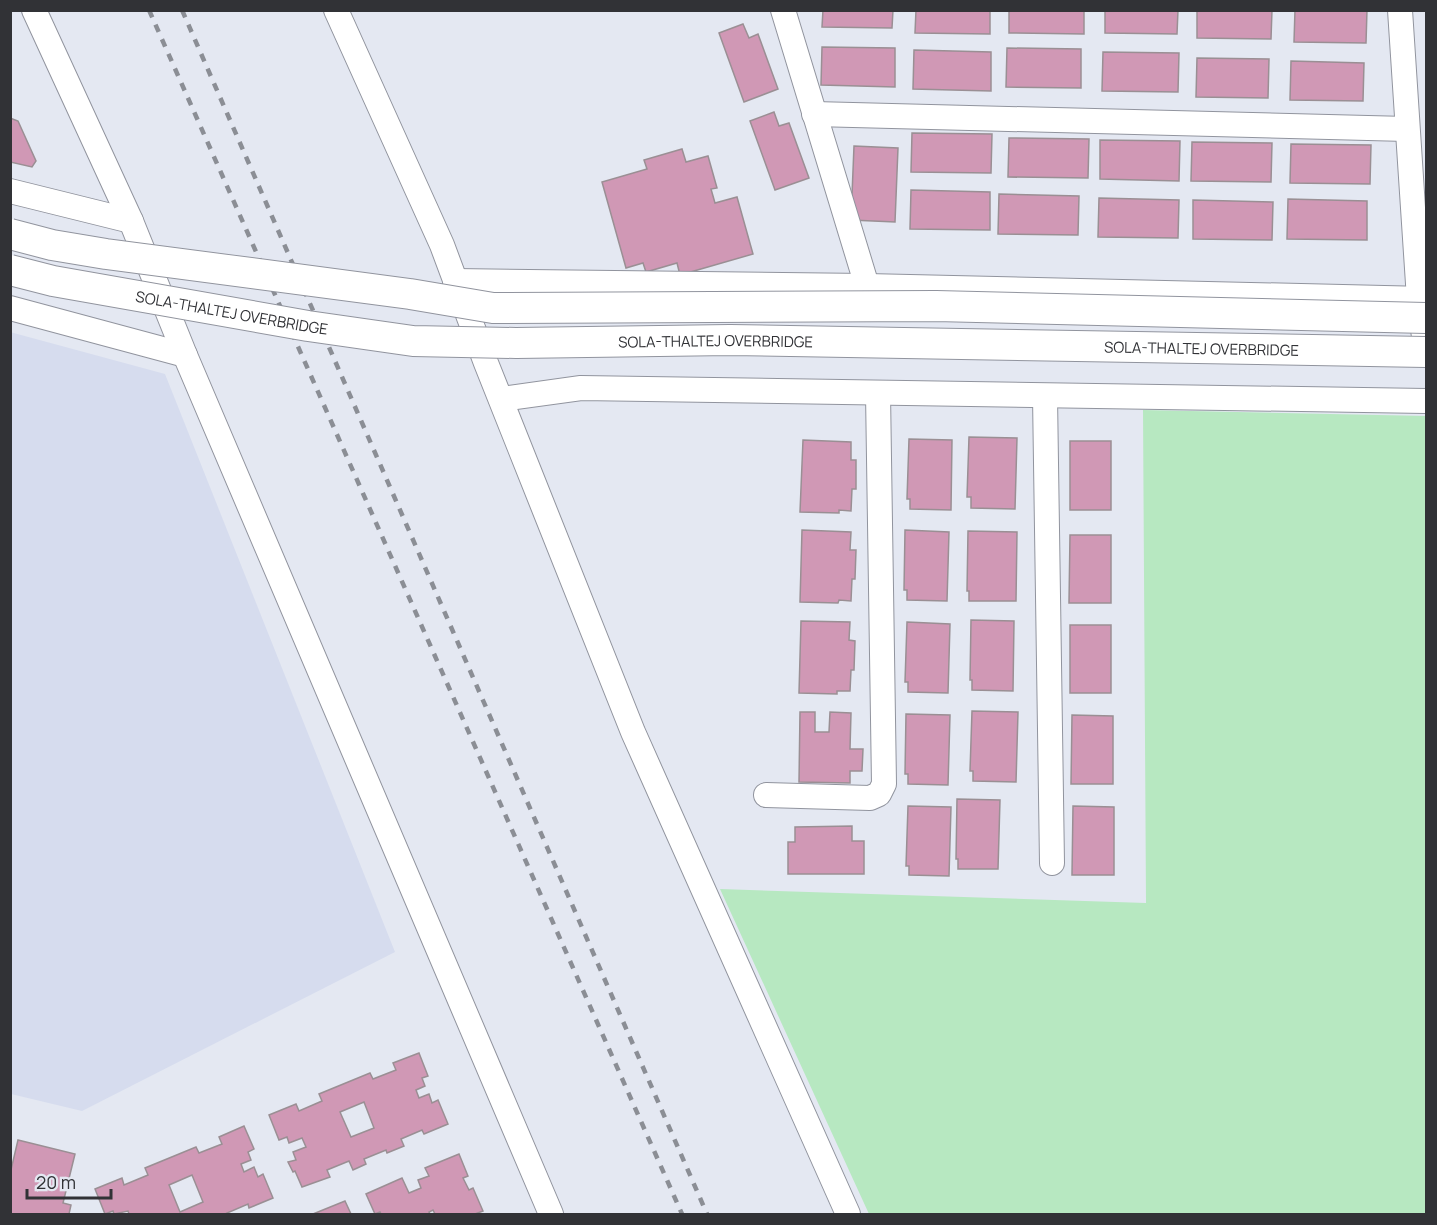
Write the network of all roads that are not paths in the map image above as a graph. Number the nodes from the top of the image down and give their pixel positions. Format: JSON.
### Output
{"nodes":[{"id":1,"x":34,"y":10,"type":"edge"},
{"id":2,"x":336,"y":10,"type":"edge"},
{"id":3,"x":783,"y":10,"type":"edge"},
{"id":4,"x":1400,"y":10,"type":"edge"},
{"id":5,"x":814,"y":114,"type":"junction"},
{"id":6,"x":1407,"y":129,"type":"junction"},
{"id":7,"x":10,"y":191,"type":"edge"},
{"id":8,"x":131,"y":221,"type":"junction"},
{"id":9,"x":10,"y":234,"type":"edge"},
{"id":10,"x":10,"y":270,"type":"edge"},
{"id":11,"x":455,"y":280,"type":"junction"},
{"id":12,"x":867,"y":286,"type":"junction"},
{"id":13,"x":1424,"y":305,"type":"edge"},
{"id":14,"x":10,"y":308,"type":"edge"},
{"id":15,"x":1426,"y":352,"type":"edge"},
{"id":16,"x":185,"y":355,"type":"junction"},
{"id":17,"x":878,"y":393,"type":"junction"},
{"id":18,"x":1045,"y":396,"type":"junction"},
{"id":19,"x":501,"y":399,"type":"junction"},
{"id":20,"x":1426,"y":401,"type":"edge"},
{"id":21,"x":766,"y":795,"type":"dead end"},
{"id":22,"x":1052,"y":863,"type":"dead end"},
{"id":23,"x":551,"y":1215,"type":"edge"},
{"id":24,"x":848,"y":1215,"type":"edge"}],
"edges":[{"from":1,"to":8,"type":"street"},
{"from":2,"to":11,"type":"street"},
{"from":3,"to":5,"type":"street"},
{"from":4,"to":6,"type":"street"},
{"from":5,"to":6,"type":"street"},
{"from":5,"to":12,"type":"street"},
{"from":6,"to":13,"type":"street"},
{"from":7,"to":8,"type":"street"},
{"from":8,"to":16,"type":"street"},
{"from":9,"to":13,"type":"street","bridge":true},
{"from":10,"to":15,"type":"street","name":"SOLA-THALTEJ OVERBRIDGE","bridge":true},
{"from":11,"to":12,"type":"street"},
{"from":11,"to":19,"type":"street"},
{"from":12,"to":13,"type":"street"},
{"from":13,"to":15,"type":"street"},
{"from":14,"to":16,"type":"street"},
{"from":16,"to":23,"type":"street"},
{"from":17,"to":18,"type":"street"},
{"from":17,"to":19,"type":"street"},
{"from":17,"to":21,"type":"street"},
{"from":18,"to":20,"type":"street"},
{"from":18,"to":22,"type":"street"},
{"from":19,"to":24,"type":"street"}]}
